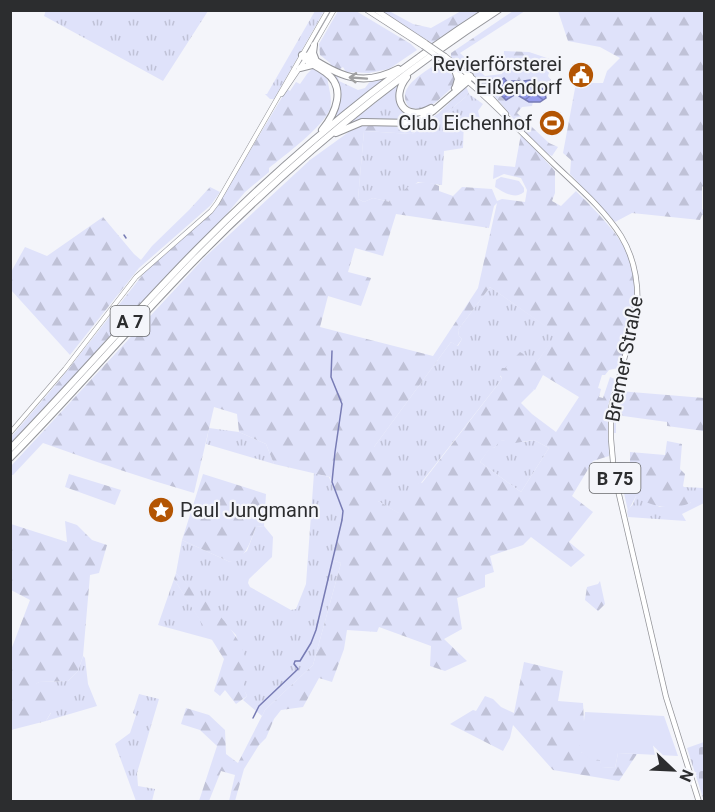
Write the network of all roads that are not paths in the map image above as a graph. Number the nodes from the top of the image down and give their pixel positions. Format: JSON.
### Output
{"nodes":[{"id":1,"x":328,"y":10,"type":"edge"},
{"id":2,"x":334,"y":10,"type":"edge"},
{"id":3,"x":367,"y":10,"type":"edge"},
{"id":4,"x":376,"y":10,"type":"edge"},
{"id":5,"x":488,"y":10,"type":"edge"},
{"id":6,"x":498,"y":10,"type":"edge"},
{"id":7,"x":314,"y":45,"type":"junction"},
{"id":8,"x":425,"y":45,"type":"junction"},
{"id":9,"x":305,"y":57,"type":"junction"},
{"id":10,"x":443,"y":57,"type":"junction"},
{"id":11,"x":315,"y":63,"type":"junction"},
{"id":12,"x":417,"y":63,"type":"junction"},
{"id":13,"x":300,"y":69,"type":"junction"},
{"id":14,"x":455,"y":70,"type":"junction"},
{"id":15,"x":468,"y":78,"type":"junction"},
{"id":16,"x":456,"y":87,"type":"junction"},
{"id":17,"x":275,"y":103,"type":"junction"},
{"id":18,"x":323,"y":140,"type":"junction"},
{"id":19,"x":310,"y":144,"type":"junction"},
{"id":20,"x":10,"y":432,"type":"edge"},
{"id":21,"x":10,"y":449,"type":"edge"},
{"id":22,"x":10,"y":458,"type":"edge"},
{"id":23,"x":699,"y":801,"type":"edge"}],
"edges":[{"from":1,"to":9,"type":"main road"},
{"from":2,"to":7,"type":"main road"},
{"from":3,"to":8,"type":"main road","name":"Bremer Straße","number":"B 75"},
{"from":4,"to":8,"type":"main road","name":"Bremer Straße","number":"B 75"},
{"from":5,"to":12,"type":"highway","number":"A 7"},
{"from":6,"to":12,"type":"highway","number":"A 7"},
{"from":7,"to":9,"type":"main road"},
{"from":7,"to":11,"type":"highway"},
{"from":8,"to":10,"type":"main road","name":"Bremer Straße","number":"B 75","bridge":true},
{"from":9,"to":11,"type":"highway"},
{"from":9,"to":13,"type":"main road"},
{"from":9,"to":17,"type":"main road"},
{"from":10,"to":14,"type":"main road","name":"Bremer Straße","number":"B 75"},
{"from":10,"to":15,"type":"main road","name":"Bremer Straße","number":"B 75"},
{"from":12,"to":11,"type":"highway","one_way":true},
{"from":11,"to":13,"type":"highway"},
{"from":11,"to":19,"type":"highway"},
{"from":12,"to":16,"type":"highway"},
{"from":12,"to":18,"type":"highway","number":"A 7"},
{"from":12,"to":19,"type":"highway","number":"A 7"},
{"from":13,"to":17,"type":"main road"},
{"from":14,"to":15,"type":"main road","name":"Bremer Straße","number":"B 75"},
{"from":14,"to":16,"type":"highway"},
{"from":15,"to":16,"type":"highway"},
{"from":15,"to":18,"type":"highway"},
{"from":15,"to":23,"type":"main road","name":"Bremer Straße","number":"B 75"},
{"from":17,"to":20,"type":"main road"},
{"from":18,"to":22,"type":"highway","number":"A 7"},
{"from":19,"to":21,"type":"highway","number":"A 7"}]}
